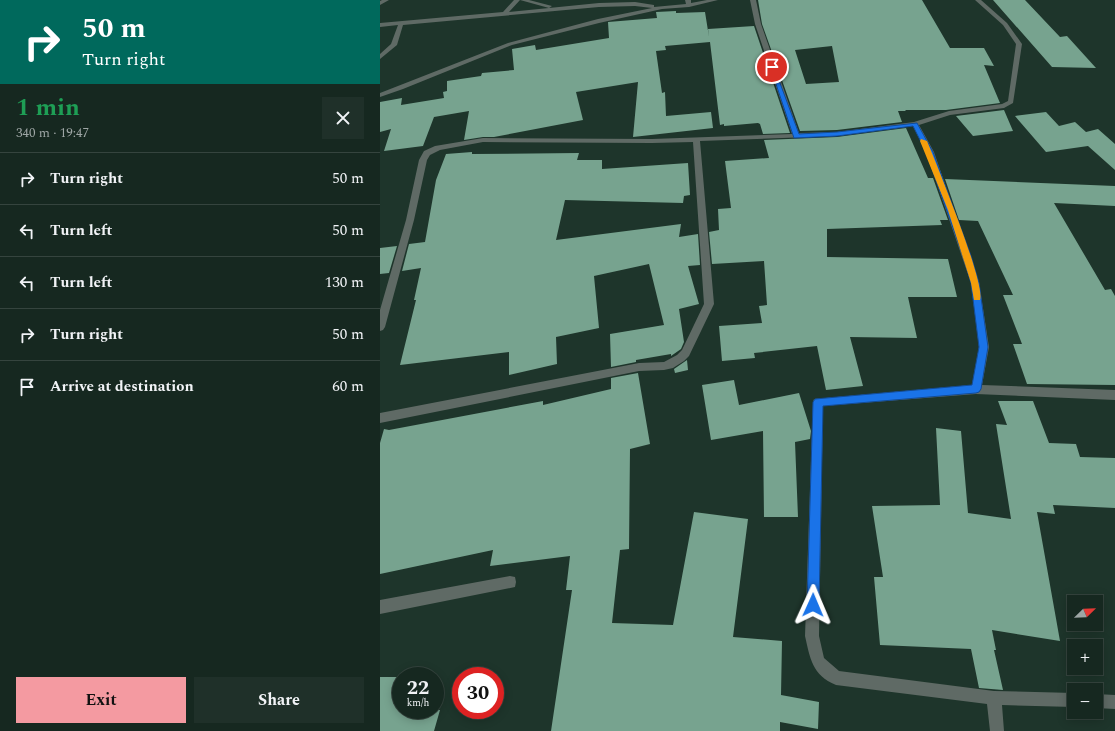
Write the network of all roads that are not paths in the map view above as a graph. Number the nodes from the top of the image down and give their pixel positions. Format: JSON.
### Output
{"nodes":[{"id":1,"x":386,"y":0,"type":"edge"},
{"id":2,"x":517,"y":0,"type":"edge"},
{"id":3,"x":522,"y":0,"type":"edge"},
{"id":4,"x":715,"y":0,"type":"edge"},
{"id":5,"x":753,"y":0,"type":"edge"},
{"id":6,"x":978,"y":0,"type":"edge"},
{"id":7,"x":688,"y":2,"type":"edge"},
{"id":8,"x":380,"y":3,"type":"edge"},
{"id":9,"x":662,"y":7,"type":"junction"},
{"id":10,"x":557,"y":8,"type":"junction"},
{"id":11,"x":504,"y":14,"type":"junction"},
{"id":12,"x":401,"y":22,"type":"junction"},
{"id":13,"x":380,"y":25,"type":"edge"},
{"id":14,"x":380,"y":57,"type":"edge"},
{"id":15,"x":380,"y":95,"type":"edge"},
{"id":16,"x":915,"y":124,"type":"junction"},
{"id":17,"x":796,"y":136,"type":"junction"},
{"id":18,"x":696,"y":140,"type":"junction"},
{"id":19,"x":380,"y":327,"type":"edge"},
{"id":20,"x":976,"y":389,"type":"junction"},
{"id":21,"x":1115,"y":395,"type":"edge"},
{"id":22,"x":380,"y":418,"type":"edge"},
{"id":23,"x":510,"y":582,"type":"dead end"},
{"id":24,"x":380,"y":608,"type":"edge"},
{"id":25,"x":994,"y":698,"type":"junction"},
{"id":26,"x":1067,"y":700,"type":"edge"},
{"id":27,"x":1103,"y":701,"type":"edge"},
{"id":28,"x":1115,"y":702,"type":"edge"},
{"id":29,"x":997,"y":731,"type":"edge"}],
"edges":[{"from":1,"to":8,"type":"street"},
{"from":2,"to":11,"type":"street"},
{"from":3,"to":10,"type":"street"},
{"from":4,"to":7,"type":"street"},
{"from":5,"to":17,"type":"street"},
{"from":6,"to":16,"type":"street"},
{"from":7,"to":9,"type":"street"},
{"from":9,"to":10,"type":"street"},
{"from":9,"to":15,"type":"street"},
{"from":10,"to":11,"type":"street"},
{"from":11,"to":12,"type":"street"},
{"from":12,"to":13,"type":"street"},
{"from":12,"to":14,"type":"street"},
{"from":16,"to":17,"type":"street"},
{"from":16,"to":20,"type":"street"},
{"from":17,"to":18,"type":"street"},
{"from":18,"to":19,"type":"street"},
{"from":18,"to":22,"type":"street"},
{"from":20,"to":21,"type":"street"},
{"from":20,"to":25,"type":"street"},
{"from":23,"to":24,"type":"street"},
{"from":25,"to":26,"type":"street"},
{"from":25,"to":29,"type":"street"},
{"from":27,"to":28,"type":"street"}]}
